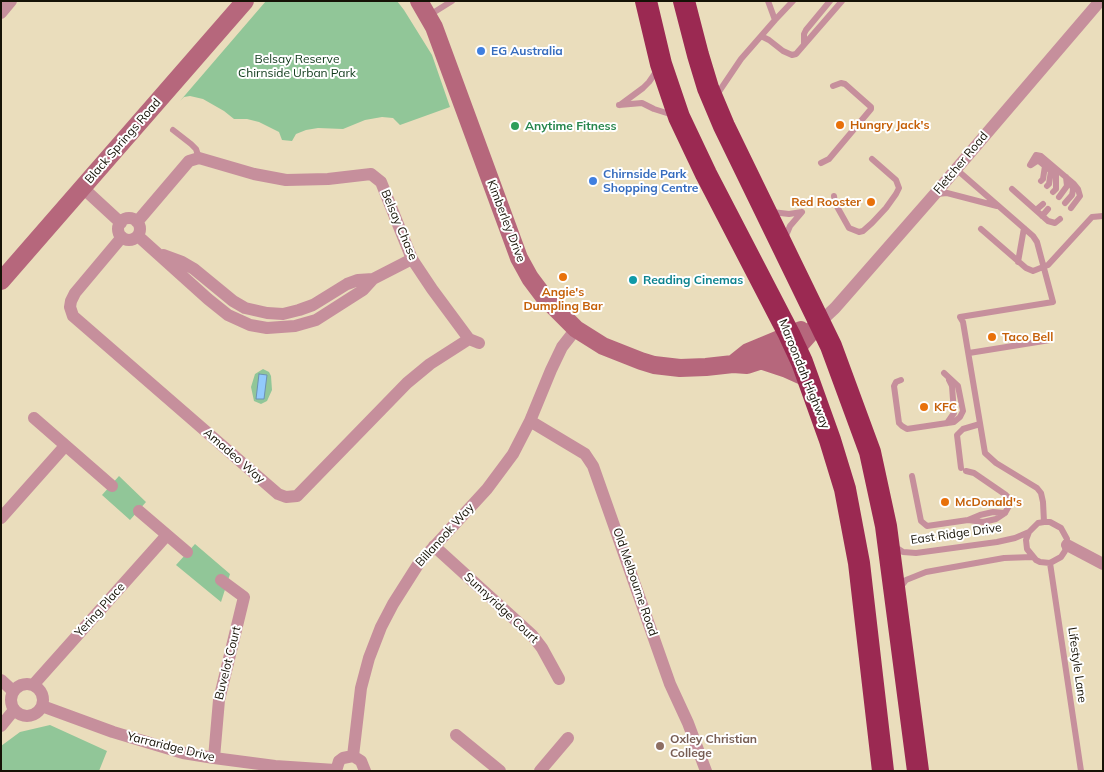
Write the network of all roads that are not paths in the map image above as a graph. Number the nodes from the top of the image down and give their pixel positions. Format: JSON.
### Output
{"nodes":[{"id":1,"x":11,"y":1,"type":"edge"},
{"id":2,"x":246,"y":1,"type":"edge"},
{"id":3,"x":452,"y":1,"type":"edge"},
{"id":4,"x":646,"y":1,"type":"edge"},
{"id":5,"x":684,"y":1,"type":"edge"},
{"id":6,"x":768,"y":1,"type":"edge"},
{"id":7,"x":793,"y":1,"type":"edge"},
{"id":8,"x":830,"y":1,"type":"edge"},
{"id":9,"x":842,"y":1,"type":"edge"},
{"id":10,"x":1100,"y":1,"type":"edge"},
{"id":11,"x":423,"y":6,"type":"edge"},
{"id":12,"x":1,"y":12,"type":"edge"},
{"id":13,"x":775,"y":20,"type":"junction"},
{"id":14,"x":761,"y":36,"type":"junction"},
{"id":15,"x":804,"y":44,"type":"junction"},
{"id":16,"x":661,"y":64,"type":"junction"},
{"id":17,"x":833,"y":86,"type":"dead end"},
{"id":18,"x":714,"y":99,"type":"junction"},
{"id":19,"x":679,"y":117,"type":"junction"},
{"id":20,"x":173,"y":130,"type":"dead end"},
{"id":21,"x":199,"y":158,"type":"junction"},
{"id":22,"x":872,"y":159,"type":"dead end"},
{"id":23,"x":821,"y":163,"type":"dead end"},
{"id":24,"x":1045,"y":166,"type":"junction"},
{"id":25,"x":956,"y":170,"type":"junction"},
{"id":26,"x":1051,"y":171,"type":"junction"},
{"id":27,"x":1066,"y":177,"type":"junction"},
{"id":28,"x":1041,"y":182,"type":"dead end"},
{"id":29,"x":1072,"y":182,"type":"junction"},
{"id":30,"x":1047,"y":186,"type":"dead end"},
{"id":31,"x":83,"y":188,"type":"junction"},
{"id":32,"x":1012,"y":189,"type":"dead end"},
{"id":33,"x":1053,"y":192,"type":"dead end"},
{"id":34,"x":1031,"y":193,"type":"dead end"},
{"id":35,"x":934,"y":195,"type":"junction"},
{"id":36,"x":834,"y":196,"type":"dead end"},
{"id":37,"x":1059,"y":197,"type":"dead end"},
{"id":38,"x":1036,"y":198,"type":"dead end"},
{"id":39,"x":1025,"y":200,"type":"junction"},
{"id":40,"x":1065,"y":203,"type":"dead end"},
{"id":41,"x":1043,"y":204,"type":"dead end"},
{"id":42,"x":1030,"y":205,"type":"junction"},
{"id":43,"x":999,"y":206,"type":"junction"},
{"id":44,"x":1071,"y":208,"type":"dead end"},
{"id":45,"x":1048,"y":209,"type":"dead end"},
{"id":46,"x":1036,"y":210,"type":"junction"},
{"id":47,"x":766,"y":211,"type":"junction"},
{"id":48,"x":1054,"y":214,"type":"dead end"},
{"id":49,"x":1042,"y":216,"type":"junction"},
{"id":50,"x":1103,"y":216,"type":"edge"},
{"id":51,"x":1060,"y":219,"type":"dead end"},
{"id":52,"x":1048,"y":221,"type":"junction"},
{"id":53,"x":137,"y":222,"type":"junction"},
{"id":54,"x":121,"y":223,"type":"junction"},
{"id":55,"x":1024,"y":228,"type":"junction"},
{"id":56,"x":981,"y":229,"type":"dead end"},
{"id":57,"x":138,"y":236,"type":"junction"},
{"id":58,"x":122,"y":237,"type":"junction"},
{"id":59,"x":787,"y":256,"type":"junction"},
{"id":60,"x":412,"y":259,"type":"junction"},
{"id":61,"x":1018,"y":262,"type":"junction"},
{"id":62,"x":1043,"y":268,"type":"junction"},
{"id":63,"x":1,"y":282,"type":"edge"},
{"id":64,"x":820,"y":322,"type":"junction"},
{"id":65,"x":576,"y":329,"type":"junction"},
{"id":66,"x":1050,"y":340,"type":"dead end"},
{"id":67,"x":474,"y":341,"type":"joint"},
{"id":68,"x":793,"y":342,"type":"junction"},
{"id":69,"x":968,"y":353,"type":"junction"},
{"id":70,"x":763,"y":361,"type":"junction"},
{"id":71,"x":734,"y":364,"type":"junction"},
{"id":72,"x":944,"y":373,"type":"dead end"},
{"id":73,"x":807,"y":378,"type":"junction"},
{"id":74,"x":901,"y":380,"type":"dead end"},
{"id":75,"x":34,"y":418,"type":"dead end"},
{"id":76,"x":530,"y":421,"type":"junction"},
{"id":77,"x":980,"y":424,"type":"junction"},
{"id":78,"x":65,"y":446,"type":"junction"},
{"id":79,"x":912,"y":476,"type":"dead end"},
{"id":80,"x":112,"y":486,"type":"dead end"},
{"id":81,"x":139,"y":511,"type":"dead end"},
{"id":82,"x":1,"y":518,"type":"edge"},
{"id":83,"x":1044,"y":522,"type":"junction"},
{"id":84,"x":1029,"y":532,"type":"junction"},
{"id":85,"x":167,"y":536,"type":"junction"},
{"id":86,"x":889,"y":542,"type":"junction"},
{"id":87,"x":434,"y":546,"type":"junction"},
{"id":88,"x":1067,"y":546,"type":"junction"},
{"id":89,"x":187,"y":552,"type":"dead end"},
{"id":90,"x":1032,"y":557,"type":"junction"},
{"id":91,"x":1050,"y":563,"type":"junction"},
{"id":92,"x":1103,"y":564,"type":"edge"},
{"id":93,"x":221,"y":580,"type":"dead end"},
{"id":94,"x":896,"y":592,"type":"junction"},
{"id":95,"x":559,"y":678,"type":"dead end"},
{"id":96,"x":1,"y":680,"type":"edge"},
{"id":97,"x":34,"y":684,"type":"junction"},
{"id":98,"x":13,"y":690,"type":"junction"},
{"id":99,"x":42,"y":706,"type":"junction"},
{"id":100,"x":14,"y":710,"type":"junction"},
{"id":101,"x":1,"y":726,"type":"edge"},
{"id":102,"x":456,"y":735,"type":"dead end"},
{"id":103,"x":568,"y":738,"type":"dead end"},
{"id":104,"x":352,"y":756,"type":"junction"},
{"id":105,"x":214,"y":758,"type":"junction"},
{"id":106,"x":336,"y":770,"type":"edge"},
{"id":107,"x":365,"y":771,"type":"edge"},
{"id":108,"x":500,"y":771,"type":"edge"},
{"id":109,"x":540,"y":771,"type":"edge"},
{"id":110,"x":706,"y":771,"type":"edge"},
{"id":111,"x":883,"y":771,"type":"edge"},
{"id":112,"x":918,"y":771,"type":"edge"},
{"id":113,"x":1081,"y":771,"type":"edge"}],
"edges":[{"from":1,"to":12,"type":"street"},
{"from":2,"to":31,"type":"main road","name":"Black Springs Road"},
{"from":3,"to":11,"type":"lane"},
{"from":4,"to":16,"type":"highway","name":"Maroondah Highway"},
{"from":5,"to":18,"type":"highway"},
{"from":6,"to":13,"type":"lane"},
{"from":7,"to":13,"type":"lane"},
{"from":8,"to":15,"type":"lane"},
{"from":9,"to":15,"type":"lane"},
{"from":10,"to":25,"type":"street","name":"Fletcher Road"},
{"from":11,"to":65,"type":"main road","name":"Kimberley Drive"},
{"from":13,"to":14,"type":"lane"},
{"from":14,"to":15,"type":"lane"},
{"from":14,"to":18,"type":"lane"},
{"from":16,"to":19,"type":"highway","name":"Maroondah Highway"},
{"from":16,"to":19,"type":"lane"},
{"from":17,"to":23,"type":"lane"},
{"from":18,"to":47,"type":"highway"},
{"from":19,"to":68,"type":"highway","name":"Maroondah Highway"},
{"from":20,"to":21,"type":"lane"},
{"from":21,"to":53,"type":"street"},
{"from":21,"to":60,"type":"street","name":"Belsay Chase"},
{"from":22,"to":36,"type":"lane"},
{"from":24,"to":26,"type":"lane"},
{"from":24,"to":27,"type":"lane"},
{"from":24,"to":28,"type":"lane"},
{"from":25,"to":35,"type":"street","name":"Fletcher Road"},
{"from":25,"to":43,"type":"lane"},
{"from":26,"to":30,"type":"lane"},
{"from":26,"to":33,"type":"lane"},
{"from":27,"to":29,"type":"lane"},
{"from":27,"to":37,"type":"lane"},
{"from":29,"to":40,"type":"lane"},
{"from":29,"to":44,"type":"lane"},
{"from":31,"to":54,"type":"street"},
{"from":31,"to":63,"type":"main road","name":"Black Springs Road"},
{"from":32,"to":39,"type":"lane"},
{"from":34,"to":39,"type":"lane"},
{"from":35,"to":43,"type":"lane"},
{"from":35,"to":64,"type":"street","name":"Fletcher Road"},
{"from":38,"to":42,"type":"lane"},
{"from":39,"to":42,"type":"lane"},
{"from":41,"to":46,"type":"lane"},
{"from":42,"to":46,"type":"lane"},
{"from":43,"to":55,"type":"lane"},
{"from":45,"to":49,"type":"lane"},
{"from":46,"to":49,"type":"lane"},
{"from":47,"to":59,"type":"highway"},
{"from":47,"to":59,"type":"lane"},
{"from":48,"to":52,"type":"lane"},
{"from":49,"to":52,"type":"lane"},
{"from":50,"to":62,"type":"lane"},
{"from":51,"to":52,"type":"lane"},
{"from":53,"to":54,"type":"street"},
{"from":53,"to":57,"type":"street"},
{"from":54,"to":58,"type":"street"},
{"from":55,"to":61,"type":"lane"},
{"from":55,"to":62,"type":"lane"},
{"from":56,"to":61,"type":"lane"},
{"from":57,"to":58,"type":"street"},
{"from":57,"to":60,"type":"street"},
{"from":58,"to":67,"type":"street","name":"Amadeo Way"},
{"from":59,"to":64,"type":"highway"},
{"from":60,"to":67,"type":"street","name":"Belsay Chase"},
{"from":61,"to":62,"type":"lane"},
{"from":62,"to":69,"type":"lane"},
{"from":64,"to":68,"type":"main road","name":"Kimberley Drive"},
{"from":64,"to":86,"type":"highway"},
{"from":65,"to":71,"type":"main road","name":"Kimberley Drive"},
{"from":65,"to":76,"type":"street","name":"Billanook Way"},
{"from":66,"to":69,"type":"lane"},
{"from":68,"to":70,"type":"main road","name":"Kimberley Drive"},
{"from":68,"to":71,"type":"main road","name":"Kimberley Drive"},
{"from":68,"to":73,"type":"highway","name":"Maroondah Highway"},
{"from":69,"to":77,"type":"lane"},
{"from":70,"to":71,"type":"main road","name":"Kimberley Drive"},
{"from":70,"to":73,"type":"main road"},
{"from":72,"to":74,"type":"lane"},
{"from":73,"to":111,"type":"highway","name":"Maroondah Highway"},
{"from":75,"to":78,"type":"street"},
{"from":76,"to":87,"type":"street","name":"Billanook Way"},
{"from":76,"to":110,"type":"street","name":"Old Melbourne Road"},
{"from":77,"to":79,"type":"lane"},
{"from":77,"to":83,"type":"lane"},
{"from":78,"to":80,"type":"street"},
{"from":78,"to":82,"type":"street"},
{"from":81,"to":85,"type":"street"},
{"from":83,"to":84,"type":"lane"},
{"from":83,"to":88,"type":"lane"},
{"from":84,"to":86,"type":"lane","name":"East Ridge Drive"},
{"from":84,"to":90,"type":"lane"},
{"from":85,"to":89,"type":"street"},
{"from":85,"to":97,"type":"street","name":"Yering Place"},
{"from":86,"to":94,"type":"highway"},
{"from":87,"to":95,"type":"street","name":"Sunnyridge Court"},
{"from":87,"to":104,"type":"street","name":"Billanook Way"},
{"from":88,"to":91,"type":"lane"},
{"from":88,"to":92,"type":"street"},
{"from":90,"to":91,"type":"lane"},
{"from":90,"to":94,"type":"lane"},
{"from":91,"to":113,"type":"lane","name":"Lifestyle Lane"},
{"from":93,"to":105,"type":"street","name":"Buvelot Court"},
{"from":94,"to":112,"type":"highway"},
{"from":96,"to":98,"type":"street"},
{"from":97,"to":98,"type":"street"},
{"from":97,"to":99,"type":"street"},
{"from":98,"to":100,"type":"street"},
{"from":99,"to":100,"type":"street"},
{"from":99,"to":105,"type":"street","name":"Yarraridge Drive"},
{"from":100,"to":101,"type":"street"},
{"from":102,"to":108,"type":"street"},
{"from":103,"to":109,"type":"street"},
{"from":104,"to":106,"type":"street"},
{"from":104,"to":107,"type":"street"},
{"from":105,"to":106,"type":"street","name":"Yarraridge Drive"}]}
